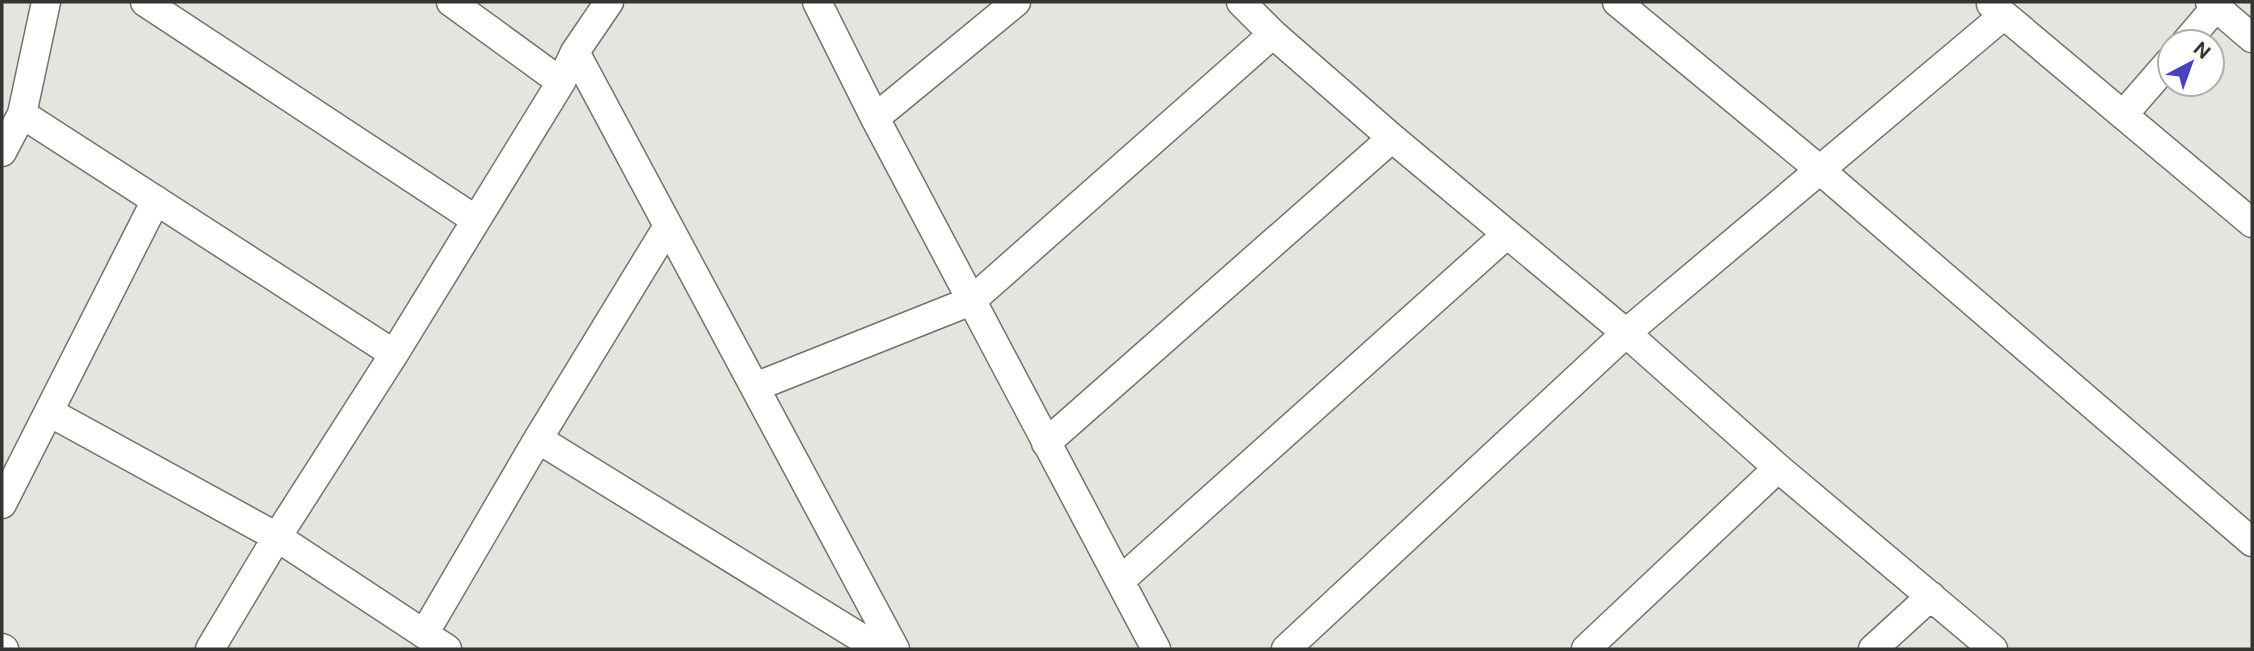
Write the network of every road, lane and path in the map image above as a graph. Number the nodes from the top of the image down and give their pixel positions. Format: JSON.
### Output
{"nodes":[{"id":1,"x":46,"y":2,"type":"edge"},
{"id":2,"x":452,"y":2,"type":"edge"},
{"id":3,"x":609,"y":2,"type":"edge"},
{"id":4,"x":817,"y":2,"type":"edge"},
{"id":5,"x":1016,"y":2,"type":"edge"},
{"id":6,"x":1241,"y":2,"type":"edge"},
{"id":7,"x":1617,"y":2,"type":"edge"},
{"id":8,"x":155,"y":4,"type":"edge"},
{"id":9,"x":2221,"y":6,"type":"edge"},
{"id":10,"x":1996,"y":8,"type":"edge"},
{"id":11,"x":2200,"y":28,"type":"edge"},
{"id":12,"x":1273,"y":34,"type":"junction"},
{"id":13,"x":2252,"y":38,"type":"edge"},
{"id":14,"x":575,"y":52,"type":"junction"},
{"id":15,"x":2156,"y":77,"type":"edge"},
{"id":16,"x":561,"y":82,"type":"junction"},
{"id":17,"x":22,"y":114,"type":"junction"},
{"id":18,"x":2123,"y":115,"type":"junction"},
{"id":19,"x":875,"y":118,"type":"junction"},
{"id":20,"x":1392,"y":138,"type":"junction"},
{"id":21,"x":2,"y":152,"type":"edge"},
{"id":22,"x":1820,"y":170,"type":"junction"},
{"id":23,"x":156,"y":201,"type":"junction"},
{"id":24,"x":476,"y":220,"type":"junction"},
{"id":25,"x":2252,"y":223,"type":"edge"},
{"id":26,"x":668,"y":226,"type":"junction"},
{"id":27,"x":1506,"y":235,"type":"junction"},
{"id":28,"x":971,"y":301,"type":"junction"},
{"id":29,"x":1626,"y":333,"type":"junction"},
{"id":30,"x":394,"y":354,"type":"junction"},
{"id":31,"x":755,"y":387,"type":"junction"},
{"id":32,"x":48,"y":412,"type":"junction"},
{"id":33,"x":538,"y":439,"type":"junction"},
{"id":34,"x":1046,"y":443,"type":"junction"},
{"id":35,"x":1778,"y":468,"type":"junction"},
{"id":36,"x":2,"y":504,"type":"edge"},
{"id":37,"x":277,"y":537,"type":"junction"},
{"id":38,"x":2252,"y":541,"type":"edge"},
{"id":39,"x":1121,"y":580,"type":"junction"},
{"id":40,"x":1931,"y":596,"type":"junction"},
{"id":41,"x":424,"y":634,"type":"junction"},
{"id":42,"x":209,"y":649,"type":"edge"},
{"id":43,"x":447,"y":649,"type":"edge"},
{"id":44,"x":879,"y":649,"type":"edge"},
{"id":45,"x":895,"y":649,"type":"edge"},
{"id":46,"x":1156,"y":649,"type":"edge"},
{"id":47,"x":1286,"y":649,"type":"edge"},
{"id":48,"x":1586,"y":649,"type":"edge"},
{"id":49,"x":1873,"y":649,"type":"edge"},
{"id":50,"x":1993,"y":649,"type":"edge"}],
"edges":[{"from":1,"to":17,"type":"street"},
{"from":2,"to":16,"type":"street"},
{"from":3,"to":14,"type":"street"},
{"from":4,"to":19,"type":"street"},
{"from":5,"to":19,"type":"street"},
{"from":6,"to":12,"type":"street"},
{"from":7,"to":22,"type":"street"},
{"from":8,"to":24,"type":"street"},
{"from":9,"to":11,"type":"street"},
{"from":9,"to":13,"type":"street"},
{"from":10,"to":18,"type":"street"},
{"from":10,"to":22,"type":"street"},
{"from":12,"to":20,"type":"street"},
{"from":12,"to":28,"type":"street"},
{"from":14,"to":16,"type":"street"},
{"from":14,"to":26,"type":"street"},
{"from":15,"to":18,"type":"street"},
{"from":16,"to":24,"type":"street"},
{"from":17,"to":21,"type":"street"},
{"from":17,"to":23,"type":"street"},
{"from":18,"to":25,"type":"street"},
{"from":19,"to":28,"type":"street"},
{"from":20,"to":27,"type":"street"},
{"from":20,"to":34,"type":"street"},
{"from":22,"to":29,"type":"street"},
{"from":22,"to":38,"type":"street"},
{"from":23,"to":30,"type":"street"},
{"from":23,"to":32,"type":"street"},
{"from":24,"to":30,"type":"street"},
{"from":26,"to":31,"type":"street"},
{"from":26,"to":33,"type":"street"},
{"from":27,"to":29,"type":"street"},
{"from":27,"to":39,"type":"street"},
{"from":28,"to":31,"type":"street"},
{"from":28,"to":34,"type":"street"},
{"from":29,"to":35,"type":"street"},
{"from":29,"to":47,"type":"street"},
{"from":30,"to":37,"type":"street"},
{"from":31,"to":45,"type":"street"},
{"from":32,"to":36,"type":"street"},
{"from":32,"to":37,"type":"street"},
{"from":33,"to":41,"type":"street"},
{"from":33,"to":44,"type":"street"},
{"from":34,"to":39,"type":"street"},
{"from":35,"to":40,"type":"street"},
{"from":35,"to":48,"type":"street"},
{"from":37,"to":41,"type":"street"},
{"from":37,"to":42,"type":"street"},
{"from":39,"to":46,"type":"street"},
{"from":40,"to":49,"type":"street"},
{"from":40,"to":50,"type":"street"},
{"from":41,"to":43,"type":"street"}]}
